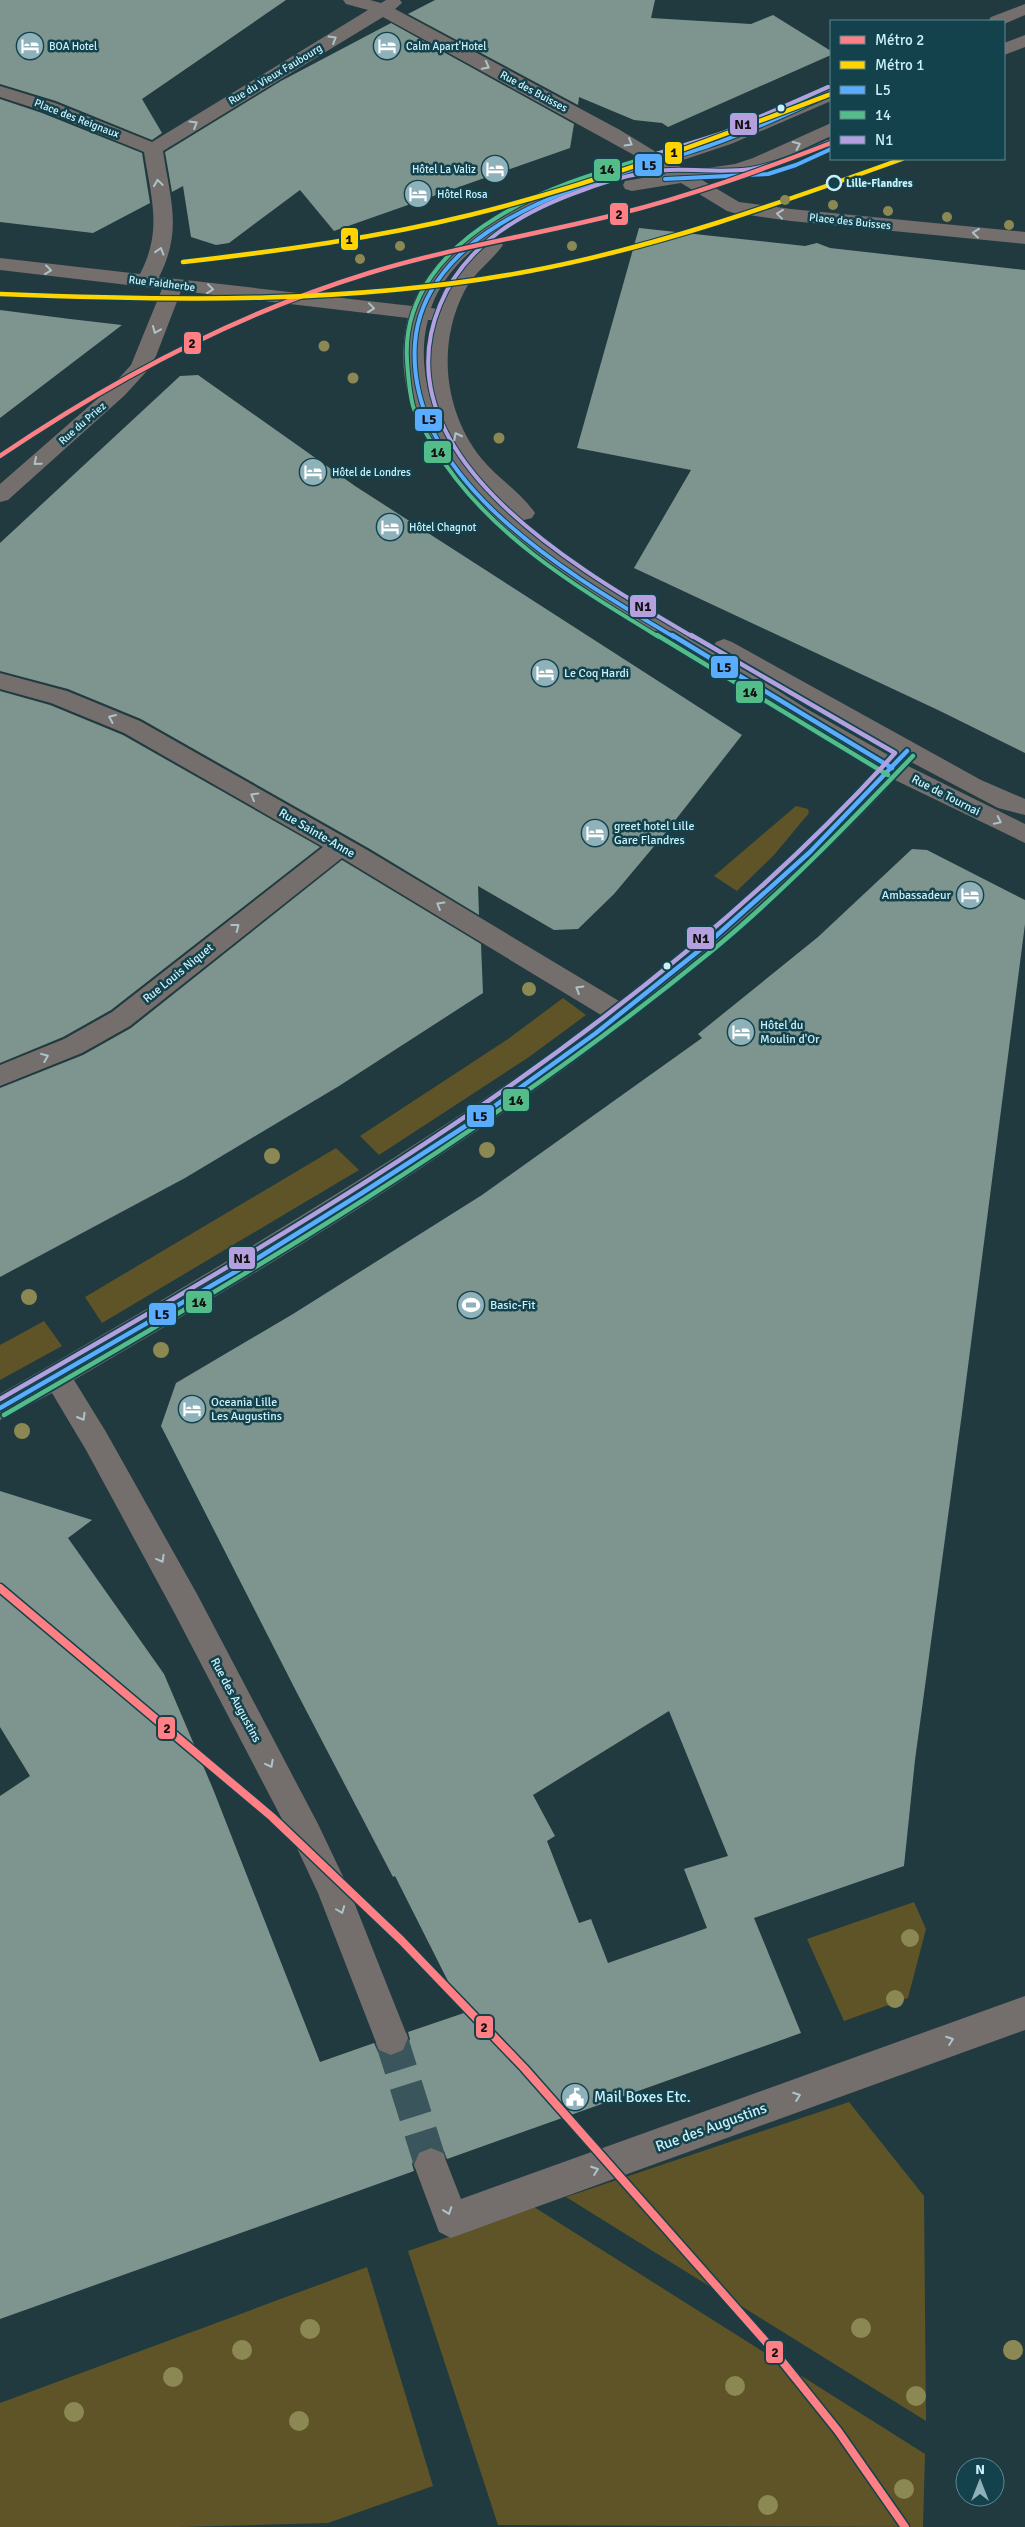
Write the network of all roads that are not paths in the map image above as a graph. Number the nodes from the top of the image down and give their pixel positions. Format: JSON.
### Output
{"nodes":[{"id":1,"x":352,"y":0,"type":"edge"},
{"id":2,"x":397,"y":0,"type":"edge"},
{"id":3,"x":382,"y":9,"type":"junction"},
{"id":4,"x":1025,"y":9,"type":"edge"},
{"id":5,"x":999,"y":20,"type":"edge"},
{"id":6,"x":1025,"y":40,"type":"edge"},
{"id":7,"x":1005,"y":50,"type":"edge"},
{"id":8,"x":0,"y":91,"type":"edge"},
{"id":9,"x":830,"y":94,"type":"edge"},
{"id":10,"x":830,"y":129,"type":"edge"},
{"id":11,"x":153,"y":149,"type":"junction"},
{"id":12,"x":830,"y":149,"type":"edge"},
{"id":13,"x":659,"y":161,"type":"junction"},
{"id":14,"x":684,"y":176,"type":"junction"},
{"id":15,"x":1025,"y":238,"type":"edge"},
{"id":16,"x":0,"y":264,"type":"edge"},
{"id":17,"x":146,"y":282,"type":"junction"},
{"id":18,"x":173,"y":285,"type":"junction"},
{"id":19,"x":419,"y":313,"type":"junction"},
{"id":20,"x":443,"y":316,"type":"junction"},
{"id":21,"x":3,"y":489,"type":"edge"},
{"id":22,"x":519,"y":520,"type":"junction"},
{"id":23,"x":0,"y":681,"type":"edge"},
{"id":24,"x":868,"y":729,"type":"junction"},
{"id":25,"x":900,"y":759,"type":"junction"},
{"id":26,"x":1025,"y":802,"type":"edge"},
{"id":27,"x":1025,"y":807,"type":"edge"},
{"id":28,"x":1025,"y":834,"type":"edge"},
{"id":29,"x":340,"y":846,"type":"junction"},
{"id":30,"x":620,"y":1014,"type":"junction"},
{"id":31,"x":0,"y":1076,"type":"edge"},
{"id":32,"x":56,"y":1375,"type":"junction"},
{"id":33,"x":0,"y":1408,"type":"edge"},
{"id":34,"x":1025,"y":2013,"type":"edge"},
{"id":35,"x":391,"y":2038,"type":"tunnel mouth"},
{"id":36,"x":431,"y":2165,"type":"tunnel mouth"}],
"edges":[{"from":1,"to":3,"type":"street","name":"Rue des Buisses"},
{"from":2,"to":3,"type":"street","name":"Rue du Vieux Faubourg"},
{"from":11,"to":3,"type":"street","name":"Rue du Vieux Faubourg","one_way":true},
{"from":3,"to":13,"type":"street","name":"Rue des Buisses","one_way":true},
{"from":4,"to":5,"type":"street"},
{"from":6,"to":7,"type":"street"},
{"from":8,"to":11,"type":"street","name":"Place des Reignaux"},
{"from":9,"to":13,"type":"street"},
{"from":14,"to":10,"type":"street","one_way":true},
{"from":17,"to":11,"type":"street","one_way":true},
{"from":12,"to":14,"type":"street"},
{"from":13,"to":14,"type":"street","name":"Rue des Buisses"},
{"from":13,"to":19,"type":"street"},
{"from":15,"to":14,"type":"street","name":"Place des Buisses","one_way":true},
{"from":14,"to":20,"type":"street"},
{"from":16,"to":17,"type":"street","name":"Rue Faidherbe","one_way":true},
{"from":17,"to":18,"type":"street","name":"Rue Faidherbe"},
{"from":18,"to":19,"type":"street","name":"Rue Faidherbe","one_way":true},
{"from":18,"to":21,"type":"street","name":"Rue du Priez","one_way":true},
{"from":19,"to":20,"type":"street","name":"Rue Faidherbe"},
{"from":19,"to":22,"type":"street"},
{"from":22,"to":20,"type":"street","one_way":true},
{"from":22,"to":24,"type":"street","name":"Rue de Tournai"},
{"from":22,"to":25,"type":"street","name":"Rue de Tournai"},
{"from":29,"to":23,"type":"street","name":"Rue Sainte-Anne","one_way":true},
{"from":24,"to":25,"type":"street","name":"Rue de Tournai"},
{"from":24,"to":26,"type":"street","name":"Rue de Tournai"},
{"from":25,"to":27,"type":"street","name":"Rue de Tournai"},
{"from":25,"to":28,"type":"street","name":"Rue de Tournai","one_way":true},
{"from":25,"to":30,"type":"street"},
{"from":30,"to":29,"type":"street","name":"Rue Sainte-Anne","one_way":true},
{"from":31,"to":29,"type":"street","name":"Rue Louis Niquet","one_way":true},
{"from":30,"to":32,"type":"street"},
{"from":32,"to":33,"type":"street"},
{"from":32,"to":35,"type":"street","name":"Rue des Augustins","one_way":true},
{"from":36,"to":34,"type":"street","name":"Rue des Augustins","one_way":true}]}
